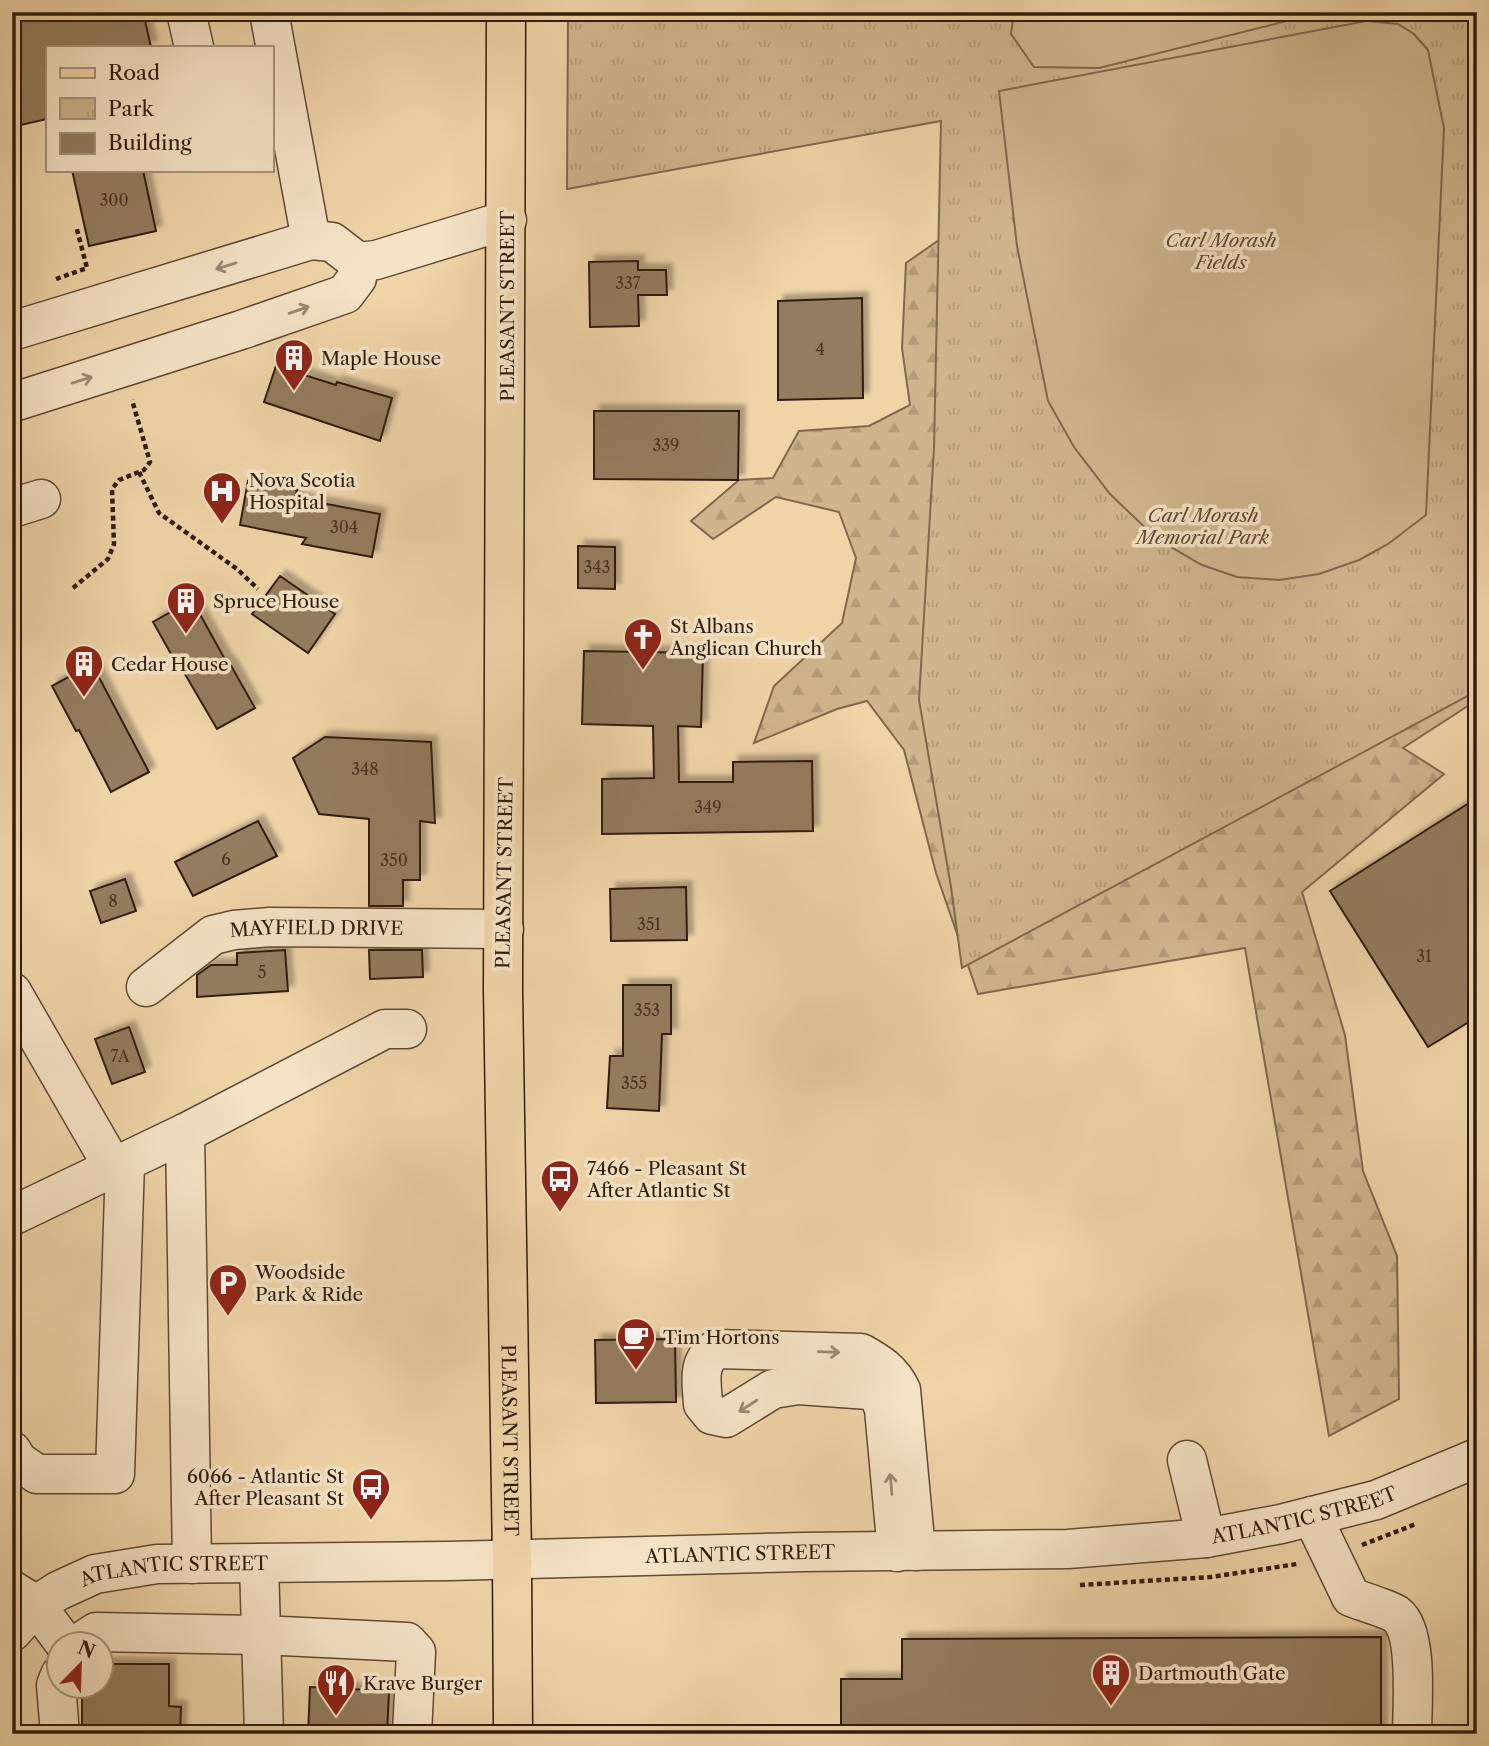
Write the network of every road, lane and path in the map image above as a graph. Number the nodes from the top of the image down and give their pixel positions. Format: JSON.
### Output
{"nodes":[{"id":1,"x":186,"y":12,"type":"edge"},
{"id":2,"x":269,"y":12,"type":"edge"},
{"id":3,"x":506,"y":12,"type":"edge"},
{"id":4,"x":194,"y":46,"type":"edge"},
{"id":5,"x":272,"y":46,"type":"edge"},
{"id":6,"x":273,"y":54,"type":"edge"},
{"id":7,"x":277,"y":95,"type":"edge"},
{"id":8,"x":507,"y":220,"type":"junction"},
{"id":9,"x":76,"y":226,"type":"dead end"},
{"id":10,"x":311,"y":240,"type":"junction"},
{"id":11,"x":358,"y":262,"type":"junction"},
{"id":12,"x":50,"y":281,"type":"dead end"},
{"id":13,"x":12,"y":331,"type":"edge"},
{"id":14,"x":15,"y":399,"type":"edge"},
{"id":15,"x":131,"y":399,"type":"dead end"},
{"id":16,"x":139,"y":472,"type":"junction"},
{"id":17,"x":73,"y":589,"type":"dead end"},
{"id":18,"x":258,"y":589,"type":"dead end"},
{"id":19,"x":504,"y":929,"type":"junction"},
{"id":20,"x":146,"y":987,"type":"dead end"},
{"id":21,"x":12,"y":992,"type":"edge"},
{"id":22,"x":407,"y":1029,"type":"dead end"},
{"id":23,"x":185,"y":1133,"type":"junction"},
{"id":24,"x":119,"y":1165,"type":"junction"},
{"id":25,"x":12,"y":1216,"type":"edge"},
{"id":26,"x":12,"y":1451,"type":"edge"},
{"id":27,"x":1477,"y":1458,"type":"edge"},
{"id":28,"x":1187,"y":1460,"type":"dead end"},
{"id":29,"x":1312,"y":1516,"type":"junction"},
{"id":30,"x":1206,"y":1538,"type":"junction"},
{"id":31,"x":907,"y":1552,"type":"junction"},
{"id":32,"x":512,"y":1559,"type":"junction"},
{"id":33,"x":260,"y":1563,"type":"junction"},
{"id":34,"x":192,"y":1564,"type":"junction"},
{"id":35,"x":20,"y":1609,"type":"edge"},
{"id":36,"x":47,"y":1630,"type":"edge"},
{"id":37,"x":116,"y":1632,"type":"edge"},
{"id":38,"x":261,"y":1635,"type":"junction"},
{"id":39,"x":57,"y":1700,"type":"edge"},
{"id":40,"x":60,"y":1734,"type":"edge"},
{"id":41,"x":264,"y":1734,"type":"edge"},
{"id":42,"x":412,"y":1734,"type":"edge"},
{"id":43,"x":513,"y":1734,"type":"edge"},
{"id":44,"x":1412,"y":1734,"type":"edge"}],
"edges":[{"from":1,"to":4,"type":"street"},
{"from":2,"to":5,"type":"street"},
{"from":3,"to":8,"type":"main road","name":"PLEASANT STREET"},
{"from":6,"to":7,"type":"street"},
{"from":7,"to":10,"type":"street"},
{"from":8,"to":11,"type":"street"},
{"from":8,"to":19,"type":"main road","name":"PLEASANT STREET"},
{"from":9,"to":12,"type":"path"},
{"from":10,"to":11,"type":"street"},
{"from":10,"to":13,"type":"street","one_way":true},
{"from":14,"to":11,"type":"street","one_way":true},
{"from":15,"to":16,"type":"path"},
{"from":16,"to":17,"type":"path"},
{"from":16,"to":18,"type":"path"},
{"from":19,"to":20,"type":"street","name":"MAYFIELD DRIVE"},
{"from":19,"to":32,"type":"main road","name":"PLEASANT STREET"},
{"from":21,"to":24,"type":"street"},
{"from":22,"to":23,"type":"street"},
{"from":23,"to":24,"type":"street"},
{"from":23,"to":34,"type":"street"},
{"from":24,"to":25,"type":"street"},
{"from":24,"to":26,"type":"street"},
{"from":27,"to":29,"type":"street","name":"ATLANTIC STREET"},
{"from":28,"to":30,"type":"street"},
{"from":29,"to":30,"type":"street","name":"ATLANTIC STREET"},
{"from":29,"to":44,"type":"street"},
{"from":30,"to":31,"type":"street","name":"ATLANTIC STREET"},
{"from":31,"to":31,"type":"street","one_way":true},
{"from":31,"to":32,"type":"street","name":"ATLANTIC STREET"},
{"from":32,"to":33,"type":"street","name":"ATLANTIC STREET"},
{"from":32,"to":43,"type":"main road","name":"PLEASANT STREET"},
{"from":33,"to":34,"type":"street","name":"ATLANTIC STREET"},
{"from":33,"to":38,"type":"street"},
{"from":34,"to":35,"type":"street","name":"ATLANTIC STREET"},
{"from":35,"to":36,"type":"street"},
{"from":37,"to":38,"type":"street"},
{"from":38,"to":41,"type":"street"},
{"from":38,"to":42,"type":"street"},
{"from":39,"to":40,"type":"street"}]}
